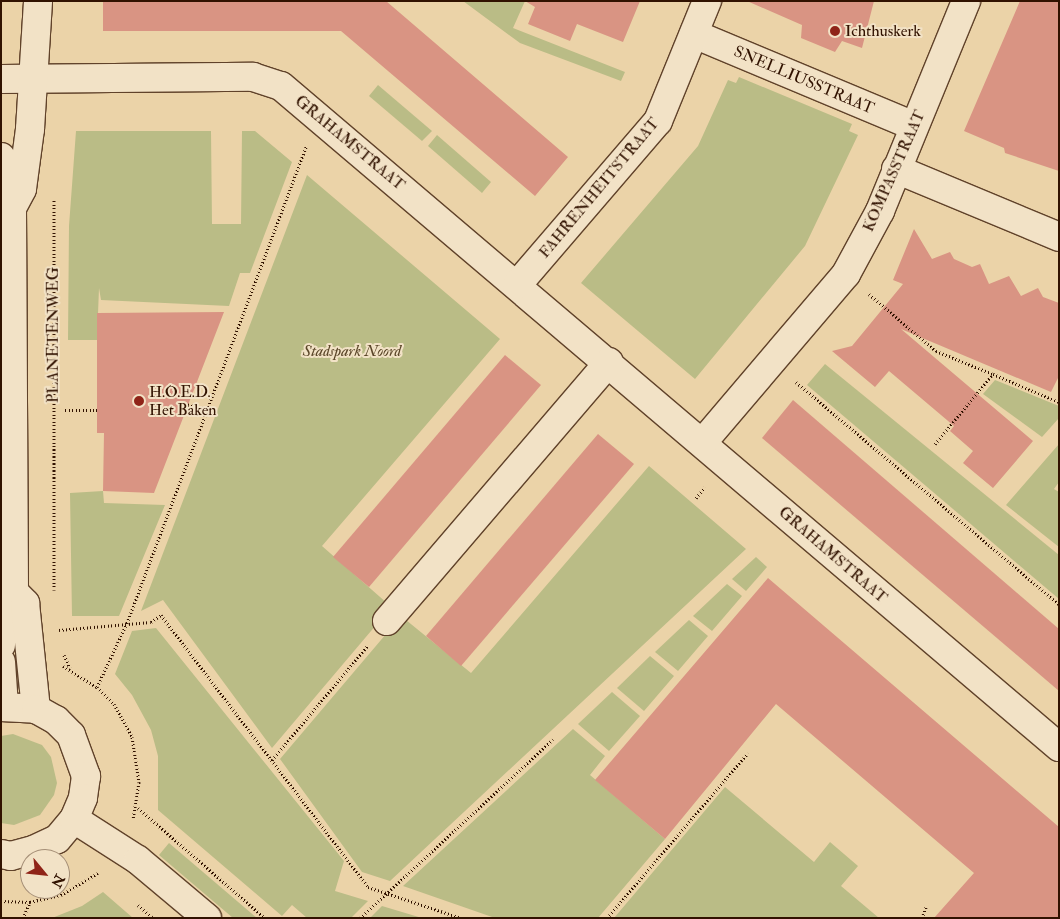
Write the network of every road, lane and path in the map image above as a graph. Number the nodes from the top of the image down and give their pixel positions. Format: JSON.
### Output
{"nodes":[{"id":1,"x":38,"y":1,"type":"edge"},
{"id":2,"x":707,"y":1,"type":"edge"},
{"id":3,"x":966,"y":1,"type":"edge"},
{"id":4,"x":694,"y":34,"type":"junction"},
{"id":5,"x":1,"y":79,"type":"edge"},
{"id":6,"x":32,"y":79,"type":"junction"},
{"id":7,"x":318,"y":114,"type":"junction"},
{"id":8,"x":914,"y":126,"type":"junction"},
{"id":9,"x":1,"y":157,"type":"edge"},
{"id":10,"x":896,"y":169,"type":"junction"},
{"id":11,"x":55,"y":188,"type":"dead end"},
{"id":12,"x":12,"y":208,"type":"junction"},
{"id":13,"x":1059,"y":237,"type":"edge"},
{"id":14,"x":846,"y":274,"type":"junction"},
{"id":15,"x":517,"y":285,"type":"junction"},
{"id":16,"x":772,"y":361,"type":"junction"},
{"id":17,"x":609,"y":362,"type":"junction"},
{"id":18,"x":993,"y":374,"type":"junction"},
{"id":19,"x":1059,"y":402,"type":"edge"},
{"id":20,"x":181,"y":403,"type":"dead end"},
{"id":21,"x":207,"y":409,"type":"junction"},
{"id":22,"x":65,"y":410,"type":"dead end"},
{"id":23,"x":97,"y":410,"type":"dead end"},
{"id":24,"x":703,"y":442,"type":"junction"},
{"id":25,"x":935,"y":444,"type":"dead end"},
{"id":26,"x":14,"y":592,"type":"junction"},
{"id":27,"x":54,"y":596,"type":"dead end"},
{"id":28,"x":1059,"y":604,"type":"edge"},
{"id":29,"x":387,"y":621,"type":"joint"},
{"id":30,"x":56,"y":622,"type":"dead end"},
{"id":31,"x":127,"y":623,"type":"junction"},
{"id":32,"x":57,"y":630,"type":"junction"},
{"id":33,"x":26,"y":631,"type":"junction"},
{"id":34,"x":59,"y":639,"type":"dead end"},
{"id":35,"x":1,"y":645,"type":"edge"},
{"id":36,"x":60,"y":647,"type":"dead end"},
{"id":37,"x":1,"y":662,"type":"edge"},
{"id":38,"x":70,"y":668,"type":"dead end"},
{"id":39,"x":97,"y":687,"type":"dead end"},
{"id":40,"x":2,"y":706,"type":"edge"},
{"id":41,"x":36,"y":710,"type":"junction"},
{"id":42,"x":553,"y":739,"type":"dead end"},
{"id":43,"x":1059,"y":747,"type":"edge"},
{"id":44,"x":748,"y":753,"type":"dead end"},
{"id":45,"x":272,"y":760,"type":"junction"},
{"id":46,"x":138,"y":808,"type":"dead end"},
{"id":47,"x":74,"y":819,"type":"junction"},
{"id":48,"x":4,"y":861,"type":"edge"},
{"id":49,"x":99,"y":872,"type":"dead end"},
{"id":50,"x":106,"y":878,"type":"dead end"},
{"id":51,"x":386,"y":893,"type":"junction"},
{"id":52,"x":133,"y":900,"type":"dead end"},
{"id":53,"x":30,"y":902,"type":"dead end"},
{"id":54,"x":926,"y":907,"type":"dead end"},
{"id":55,"x":23,"y":918,"type":"edge"},
{"id":56,"x":153,"y":918,"type":"edge"},
{"id":57,"x":207,"y":918,"type":"edge"},
{"id":58,"x":265,"y":918,"type":"edge"},
{"id":59,"x":360,"y":918,"type":"edge"},
{"id":60,"x":461,"y":918,"type":"edge"},
{"id":61,"x":607,"y":918,"type":"edge"},
{"id":62,"x":922,"y":918,"type":"edge"}],
"edges":[{"from":1,"to":6,"type":"street"},
{"from":2,"to":4,"type":"street","name":"FAHRENHEITSTRAAT"},
{"from":3,"to":8,"type":"street","name":"KOMPASSTRAAT"},
{"from":4,"to":8,"type":"street","name":"SNELLIUSSTRAAT"},
{"from":4,"to":15,"type":"street","name":"FAHRENHEITSTRAAT"},
{"from":5,"to":6,"type":"street","name":"GRAHAMSTRAAT"},
{"from":6,"to":7,"type":"street","name":"GRAHAMSTRAAT"},
{"from":6,"to":12,"type":"street"},
{"from":7,"to":15,"type":"street","name":"GRAHAMSTRAAT"},
{"from":7,"to":21,"type":"path"},
{"from":8,"to":10,"type":"street","name":"KOMPASSTRAAT"},
{"from":9,"to":12,"type":"street"},
{"from":10,"to":13,"type":"street"},
{"from":10,"to":14,"type":"street","name":"KOMPASSTRAAT"},
{"from":11,"to":27,"type":"path","name":"PLANETENWEG"},
{"from":12,"to":26,"type":"street"},
{"from":14,"to":16,"type":"street","name":"KOMPASSTRAAT"},
{"from":14,"to":18,"type":"path"},
{"from":15,"to":17,"type":"street","name":"GRAHAMSTRAAT"},
{"from":16,"to":24,"type":"street","name":"KOMPASSTRAAT"},
{"from":16,"to":28,"type":"path"},
{"from":17,"to":24,"type":"street","name":"GRAHAMSTRAAT"},
{"from":17,"to":29,"type":"street"},
{"from":18,"to":19,"type":"path"},
{"from":18,"to":25,"type":"path"},
{"from":20,"to":21,"type":"path"},
{"from":21,"to":31,"type":"path"},
{"from":22,"to":23,"type":"path"},
{"from":24,"to":43,"type":"street","name":"GRAHAMSTRAAT"},
{"from":26,"to":33,"type":"street"},
{"from":26,"to":35,"type":"street"},
{"from":29,"to":45,"type":"path"},
{"from":30,"to":32,"type":"path"},
{"from":31,"to":32,"type":"path"},
{"from":31,"to":39,"type":"path"},
{"from":31,"to":45,"type":"path"},
{"from":32,"to":33,"type":"path"},
{"from":32,"to":34,"type":"path"},
{"from":33,"to":41,"type":"street"},
{"from":36,"to":38,"type":"path"},
{"from":37,"to":40,"type":"street"},
{"from":40,"to":41,"type":"street"},
{"from":41,"to":47,"type":"street"},
{"from":42,"to":51,"type":"path"},
{"from":44,"to":61,"type":"path"},
{"from":45,"to":51,"type":"path"},
{"from":46,"to":58,"type":"path"},
{"from":47,"to":48,"type":"street"},
{"from":47,"to":57,"type":"street"},
{"from":49,"to":50,"type":"path"},
{"from":51,"to":59,"type":"path"},
{"from":51,"to":60,"type":"path"},
{"from":52,"to":56,"type":"path"},
{"from":53,"to":55,"type":"path"},
{"from":54,"to":62,"type":"path"}]}
